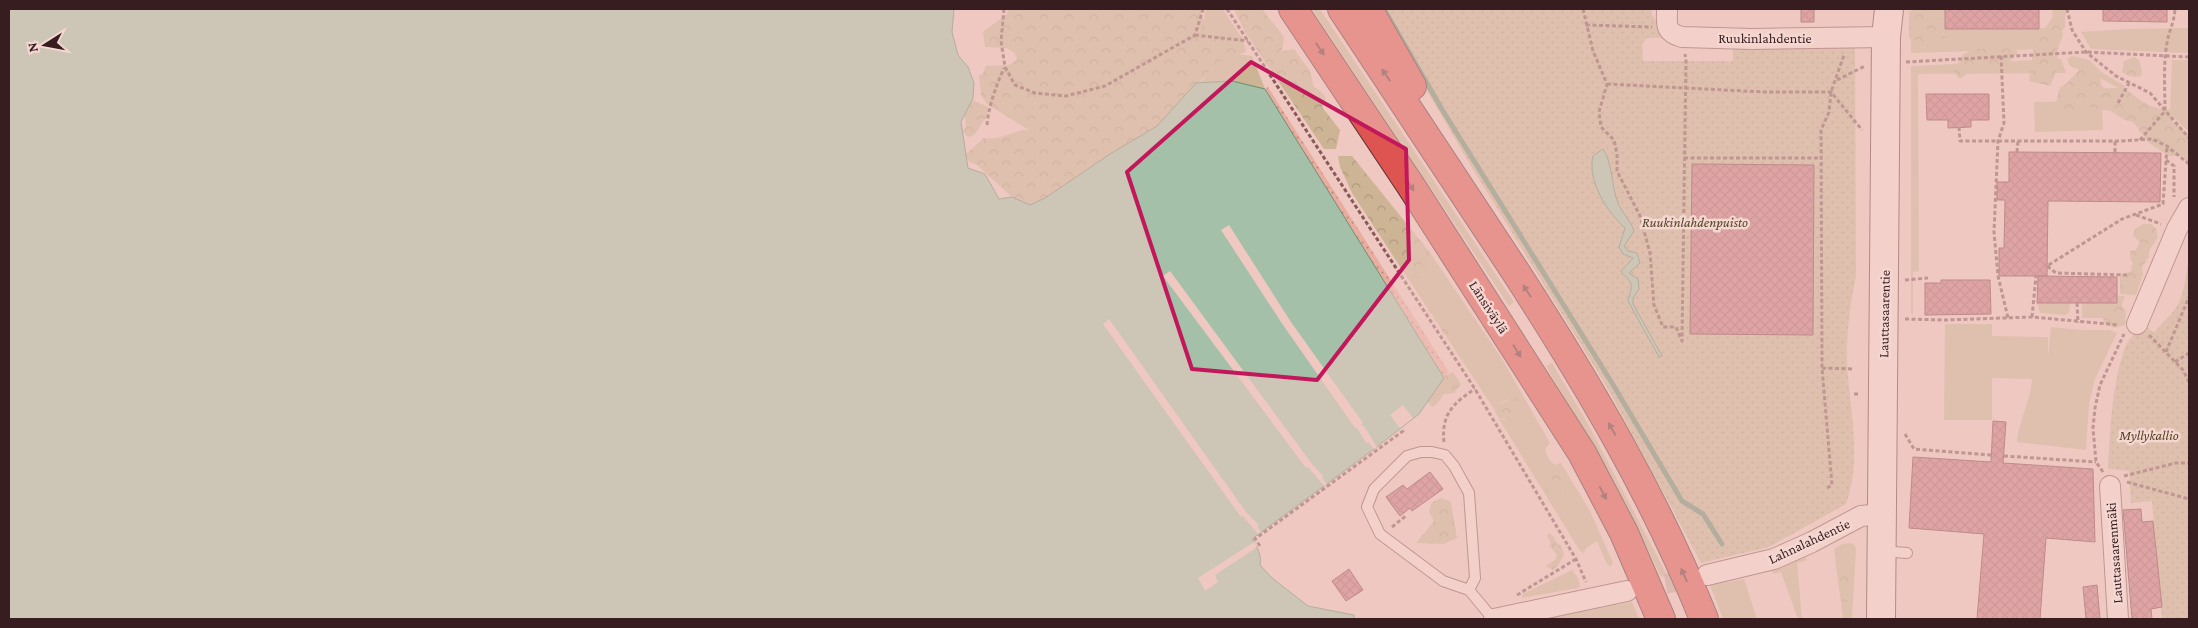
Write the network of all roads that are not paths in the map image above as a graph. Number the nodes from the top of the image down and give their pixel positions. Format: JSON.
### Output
{"nodes":[{"id":1,"x":1293,"y":9,"type":"edge"},
{"id":2,"x":1342,"y":9,"type":"edge"},
{"id":3,"x":1368,"y":9,"type":"edge"},
{"id":4,"x":1889,"y":9,"type":"edge"},
{"id":5,"x":1672,"y":24,"type":"edge"},
{"id":6,"x":1886,"y":37,"type":"junction"},
{"id":7,"x":1471,"y":203,"type":"junction"},
{"id":8,"x":2180,"y":205,"type":"edge"},
{"id":9,"x":2128,"y":324,"type":"road end"},
{"id":10,"x":2118,"y":481,"type":"road end"},
{"id":11,"x":1882,"y":514,"type":"junction"},
{"id":12,"x":1707,"y":575,"type":"tunnel mouth"},
{"id":13,"x":1469,"y":590,"type":"junction"},
{"id":14,"x":1626,"y":591,"type":"tunnel mouth"},
{"id":15,"x":1494,"y":619,"type":"edge"},
{"id":16,"x":1661,"y":619,"type":"edge"},
{"id":17,"x":1704,"y":619,"type":"edge"},
{"id":18,"x":1881,"y":619,"type":"edge"},
{"id":19,"x":2118,"y":619,"type":"edge"}],
"edges":[{"from":1,"to":16,"type":"highway","name":"Länsiväylä","one_way":true},
{"from":7,"to":2,"type":"highway","one_way":true},
{"from":3,"to":7,"type":"highway"},
{"from":4,"to":6,"type":"main road","name":"Lauttasaarentie"},
{"from":5,"to":6,"type":"street","name":"Ruukinlahdentie"},
{"from":6,"to":11,"type":"main road","name":"Lauttasaarentie"},
{"from":17,"to":7,"type":"highway","one_way":true},
{"from":8,"to":9,"type":"street"},
{"from":10,"to":19,"type":"street","name":"Lauttasaarenmäki"},
{"from":11,"to":12,"type":"street","name":"Lahnalahdentie"},
{"from":11,"to":18,"type":"main road","name":"Lauttasaarentie"},
{"from":13,"to":13,"type":"lane"},
{"from":13,"to":15,"type":"lane"},
{"from":14,"to":15,"type":"street"}]}
